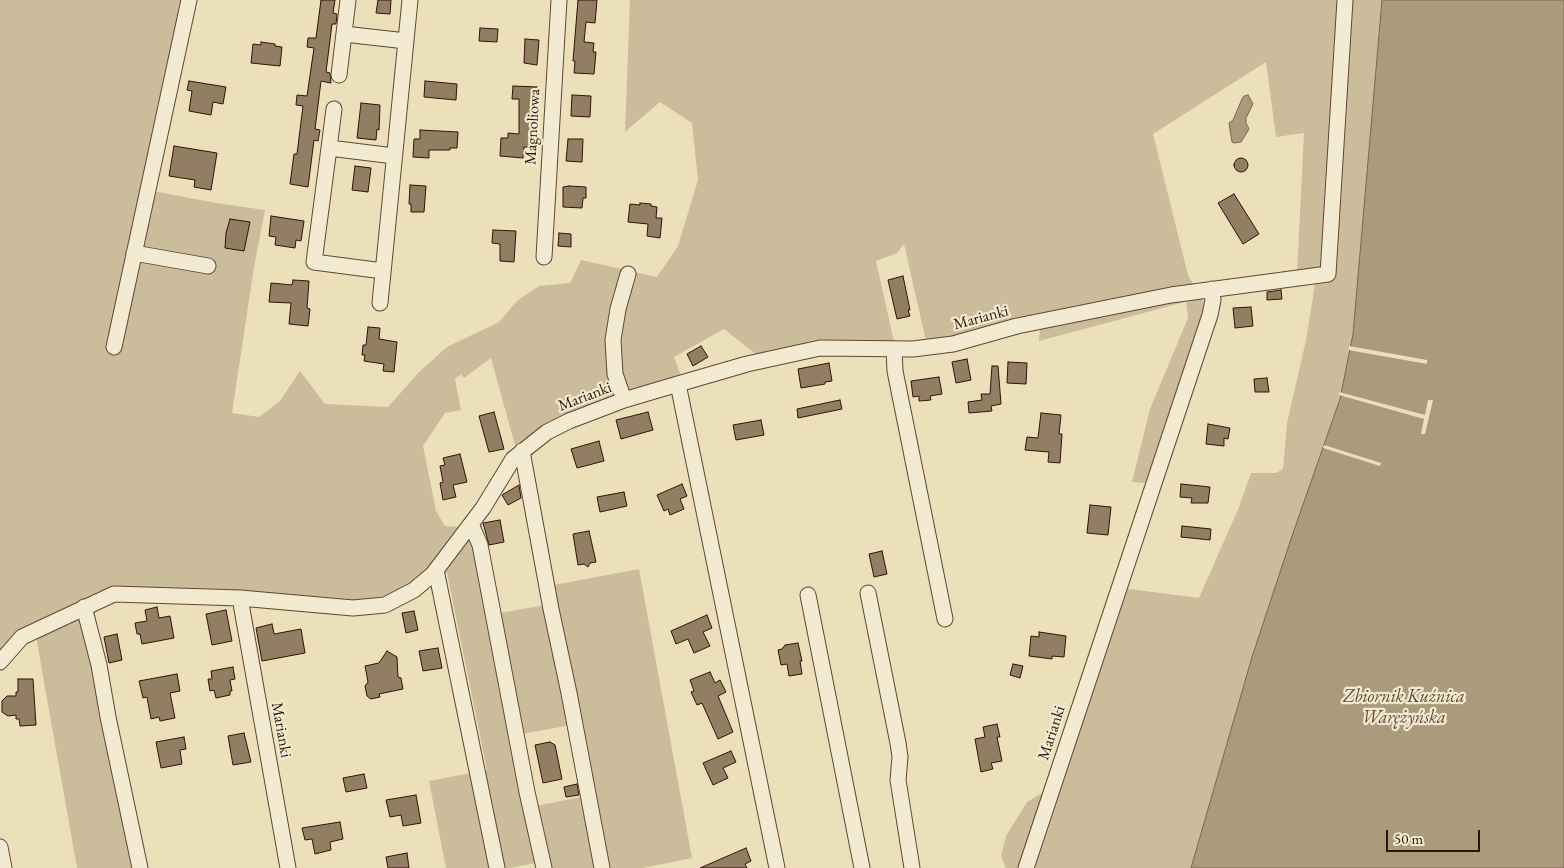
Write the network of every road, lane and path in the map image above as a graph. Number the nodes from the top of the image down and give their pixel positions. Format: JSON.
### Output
{"nodes":[{"id":1,"x":188,"y":0,"type":"edge"},
{"id":2,"x":348,"y":0,"type":"edge"},
{"id":3,"x":410,"y":0,"type":"edge"},
{"id":4,"x":559,"y":0,"type":"edge"},
{"id":5,"x":1345,"y":0,"type":"edge"},
{"id":6,"x":344,"y":34,"type":"junction"},
{"id":7,"x":406,"y":41,"type":"junction"},
{"id":8,"x":339,"y":75,"type":"dead end"},
{"id":9,"x":334,"y":109,"type":"dead end"},
{"id":10,"x":329,"y":148,"type":"junction"},
{"id":11,"x":394,"y":156,"type":"junction"},
{"id":12,"x":134,"y":253,"type":"junction"},
{"id":13,"x":544,"y":257,"type":"dead end"},
{"id":14,"x":208,"y":266,"type":"dead end"},
{"id":15,"x":383,"y":271,"type":"junction"},
{"id":16,"x":628,"y":274,"type":"dead end"},
{"id":17,"x":1212,"y":289,"type":"junction"},
{"id":18,"x":380,"y":303,"type":"dead end"},
{"id":19,"x":114,"y":347,"type":"dead end"},
{"id":20,"x":894,"y":349,"type":"junction"},
{"id":21,"x":678,"y":384,"type":"junction"},
{"id":22,"x":624,"y":400,"type":"junction"},
{"id":23,"x":522,"y":451,"type":"junction"},
{"id":24,"x":471,"y":524,"type":"junction"},
{"id":25,"x":436,"y":570,"type":"junction"},
{"id":26,"x":868,"y":594,"type":"dead end"},
{"id":27,"x":808,"y":595,"type":"dead end"},
{"id":28,"x":240,"y":598,"type":"junction"},
{"id":29,"x":84,"y":607,"type":"junction"},
{"id":30,"x":945,"y":619,"type":"dead end"},
{"id":31,"x":0,"y":662,"type":"edge"},
{"id":32,"x":0,"y":847,"type":"edge"},
{"id":33,"x":4,"y":868,"type":"edge"},
{"id":34,"x":140,"y":868,"type":"edge"},
{"id":35,"x":288,"y":868,"type":"edge"},
{"id":36,"x":497,"y":868,"type":"edge"},
{"id":37,"x":544,"y":868,"type":"edge"},
{"id":38,"x":602,"y":868,"type":"edge"},
{"id":39,"x":777,"y":868,"type":"edge"},
{"id":40,"x":862,"y":868,"type":"edge"},
{"id":41,"x":912,"y":868,"type":"edge"},
{"id":42,"x":1026,"y":868,"type":"edge"}],
"edges":[{"from":1,"to":12,"type":"street"},
{"from":2,"to":6,"type":"street"},
{"from":3,"to":7,"type":"street"},
{"from":4,"to":13,"type":"street","name":"Magnoliowa"},
{"from":5,"to":17,"type":"street"},
{"from":6,"to":7,"type":"street"},
{"from":6,"to":8,"type":"street"},
{"from":7,"to":11,"type":"street"},
{"from":9,"to":10,"type":"street"},
{"from":10,"to":11,"type":"street"},
{"from":10,"to":15,"type":"street"},
{"from":11,"to":15,"type":"street"},
{"from":12,"to":14,"type":"street"},
{"from":12,"to":19,"type":"street"},
{"from":15,"to":18,"type":"street"},
{"from":16,"to":22,"type":"street"},
{"from":17,"to":20,"type":"street","name":"Marianki"},
{"from":17,"to":42,"type":"street","name":"Marianki"},
{"from":20,"to":21,"type":"street","name":"Marianki"},
{"from":20,"to":30,"type":"street"},
{"from":21,"to":22,"type":"street","name":"Marianki"},
{"from":21,"to":39,"type":"street"},
{"from":22,"to":23,"type":"street","name":"Marianki"},
{"from":23,"to":24,"type":"street","name":"Marianki"},
{"from":23,"to":38,"type":"street"},
{"from":24,"to":25,"type":"street","name":"Marianki"},
{"from":24,"to":37,"type":"street"},
{"from":25,"to":28,"type":"street","name":"Marianki"},
{"from":25,"to":36,"type":"street"},
{"from":26,"to":41,"type":"street"},
{"from":27,"to":40,"type":"street"},
{"from":28,"to":29,"type":"street","name":"Marianki"},
{"from":28,"to":35,"type":"street","name":"Marianki"},
{"from":29,"to":31,"type":"street","name":"Marianki"},
{"from":29,"to":34,"type":"street"},
{"from":32,"to":33,"type":"street"}]}
